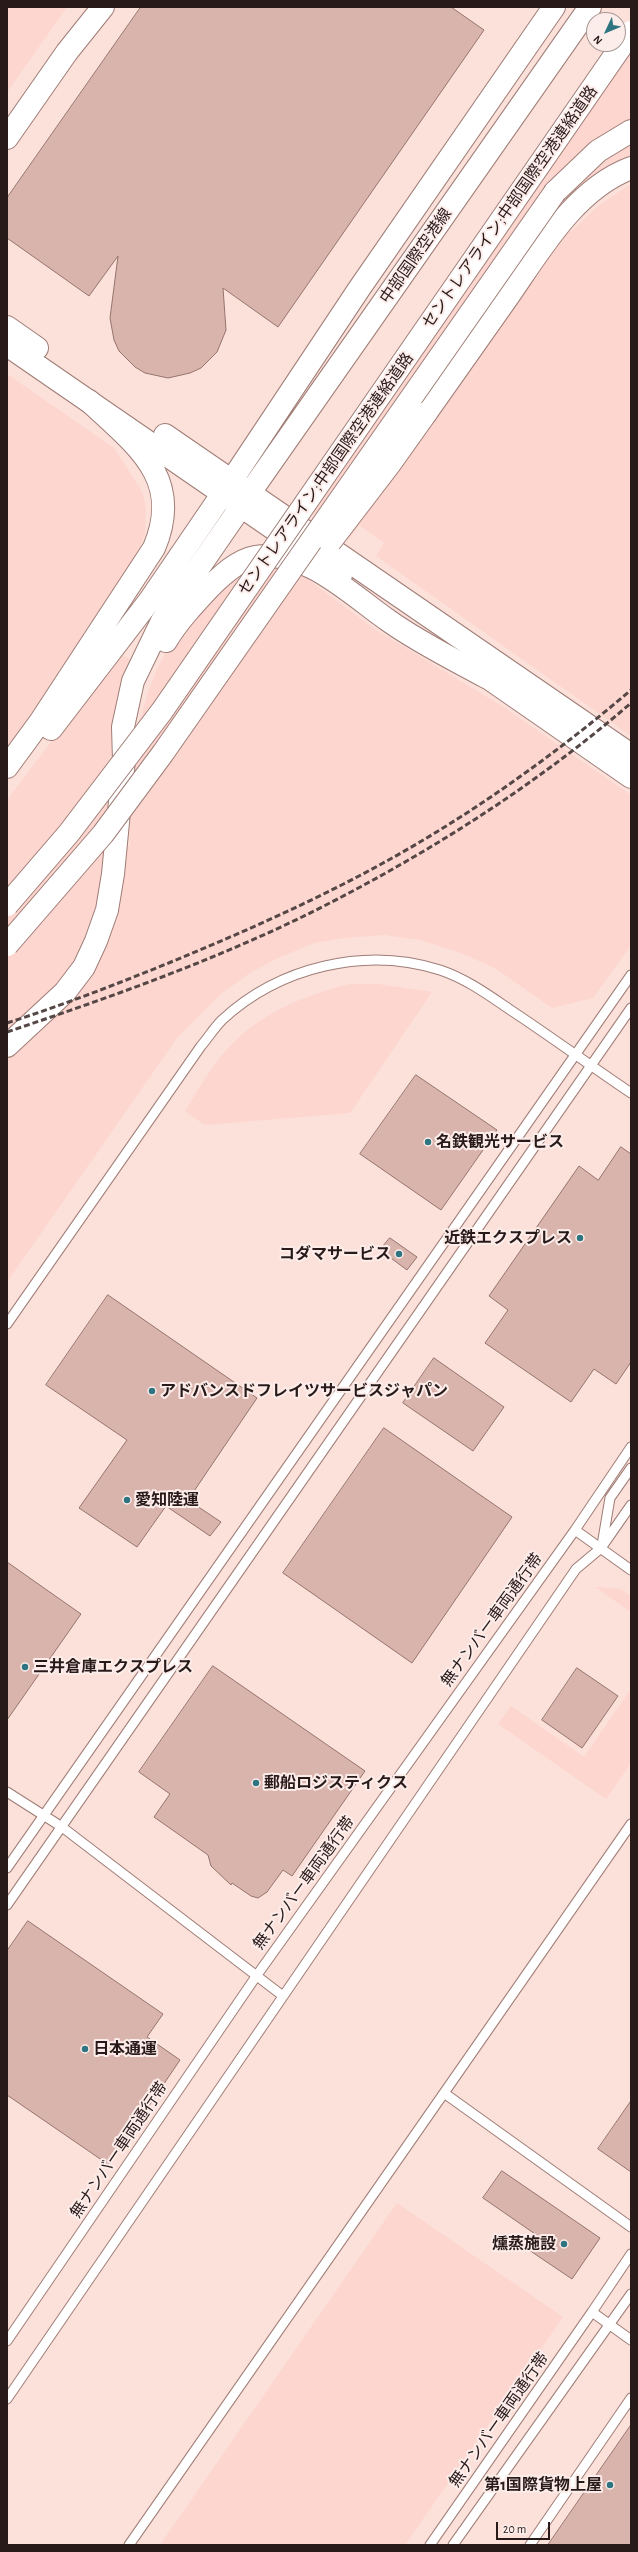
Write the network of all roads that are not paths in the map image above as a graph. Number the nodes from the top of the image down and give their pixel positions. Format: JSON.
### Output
{"nodes":[{"id":1,"x":94,"y":7,"type":"edge"},
{"id":2,"x":103,"y":7,"type":"edge"},
{"id":3,"x":554,"y":7,"type":"edge"},
{"id":4,"x":590,"y":7,"type":"edge"},
{"id":5,"x":631,"y":32,"type":"edge"},
{"id":6,"x":67,"y":52,"type":"junction"},
{"id":7,"x":631,"y":131,"type":"edge"},
{"id":8,"x":7,"y":138,"type":"edge"},
{"id":9,"x":631,"y":168,"type":"edge"},
{"id":10,"x":7,"y":327,"type":"edge"},
{"id":11,"x":7,"y":345,"type":"edge"},
{"id":12,"x":89,"y":401,"type":"junction"},
{"id":13,"x":228,"y":486,"type":"junction"},
{"id":14,"x":246,"y":499,"type":"junction"},
{"id":15,"x":486,"y":677,"type":"junction"},
{"id":16,"x":163,"y":753,"type":"junction"},
{"id":17,"x":631,"y":755,"type":"edge"},
{"id":18,"x":124,"y":760,"type":"junction"},
{"id":19,"x":7,"y":767,"type":"edge"},
{"id":20,"x":631,"y":777,"type":"edge"},
{"id":21,"x":7,"y":785,"type":"edge"},
{"id":22,"x":7,"y":905,"type":"edge"},
{"id":23,"x":7,"y":945,"type":"edge"},
{"id":24,"x":631,"y":975,"type":"edge"},
{"id":25,"x":631,"y":1008,"type":"edge"},
{"id":26,"x":7,"y":1046,"type":"edge"},
{"id":27,"x":575,"y":1054,"type":"junction"},
{"id":28,"x":590,"y":1065,"type":"junction"},
{"id":29,"x":631,"y":1093,"type":"edge"},
{"id":30,"x":7,"y":1324,"type":"edge"},
{"id":31,"x":631,"y":1447,"type":"edge"},
{"id":32,"x":631,"y":1468,"type":"edge"},
{"id":33,"x":631,"y":1505,"type":"edge"},
{"id":34,"x":575,"y":1530,"type":"junction"},
{"id":35,"x":601,"y":1548,"type":"junction"},
{"id":36,"x":631,"y":1570,"type":"edge"},
{"id":37,"x":7,"y":1792,"type":"edge"},
{"id":38,"x":43,"y":1816,"type":"junction"},
{"id":39,"x":631,"y":1824,"type":"edge"},
{"id":40,"x":62,"y":1827,"type":"junction"},
{"id":41,"x":7,"y":1868,"type":"edge"},
{"id":42,"x":7,"y":1906,"type":"edge"},
{"id":43,"x":256,"y":1975,"type":"junction"},
{"id":44,"x":283,"y":1996,"type":"junction"},
{"id":45,"x":444,"y":2093,"type":"junction"},
{"id":46,"x":631,"y":2227,"type":"edge"},
{"id":47,"x":631,"y":2254,"type":"edge"},
{"id":48,"x":631,"y":2294,"type":"edge"},
{"id":49,"x":592,"y":2312,"type":"junction"},
{"id":50,"x":609,"y":2324,"type":"junction"},
{"id":51,"x":631,"y":2340,"type":"edge"},
{"id":52,"x":7,"y":2341,"type":"edge"},
{"id":53,"x":631,"y":2398,"type":"edge"},
{"id":54,"x":7,"y":2399,"type":"edge"},
{"id":55,"x":129,"y":2545,"type":"edge"},
{"id":56,"x":430,"y":2545,"type":"edge"},
{"id":57,"x":453,"y":2545,"type":"edge"},
{"id":58,"x":530,"y":2545,"type":"edge"}],
"edges":[{"from":1,"to":6,"type":"main road"},
{"from":2,"to":6,"type":"main road"},
{"from":3,"to":13,"type":"main road","name":"中部国際空港線"},
{"from":4,"to":14,"type":"main road","name":"中部国際空港線"},
{"from":5,"to":22,"type":"main road","name":"セントレアライン;中部国際空港連絡道路","bridge":true},
{"from":6,"to":8,"type":"main road"},
{"from":7,"to":16,"type":"main road","name":"セントレアライン;中部国際空港連絡道路","bridge":true},
{"from":9,"to":16,"type":"main road","bridge":true},
{"from":10,"to":13,"type":"main road"},
{"from":11,"to":12,"type":"main road"},
{"from":12,"to":13,"type":"main road"},
{"from":12,"to":19,"type":"main road"},
{"from":13,"to":14,"type":"main road"},
{"from":13,"to":21,"type":"main road","name":"中部国際空港線"},
{"from":14,"to":15,"type":"main road"},
{"from":14,"to":17,"type":"main road"},
{"from":14,"to":18,"type":"main road","name":"中部国際空港線"},
{"from":15,"to":18,"type":"main road"},
{"from":15,"to":20,"type":"main road"},
{"from":16,"to":23,"type":"main road","name":"セントレアライン;中部国際空港連絡道路","bridge":true},
{"from":18,"to":26,"type":"main road"},
{"from":24,"to":27,"type":"lane"},
{"from":25,"to":28,"type":"lane"},
{"from":27,"to":28,"type":"lane"},
{"from":27,"to":30,"type":"lane"},
{"from":27,"to":38,"type":"lane"},
{"from":28,"to":29,"type":"lane"},
{"from":28,"to":40,"type":"lane"},
{"from":31,"to":34,"type":"lane","name":"無ナンバー車両通行帯"},
{"from":32,"to":35,"type":"lane"},
{"from":33,"to":35,"type":"lane"},
{"from":34,"to":35,"type":"lane"},
{"from":34,"to":43,"type":"lane","name":"無ナンバー車両通行帯"},
{"from":35,"to":36,"type":"lane"},
{"from":35,"to":44,"type":"lane"},
{"from":37,"to":38,"type":"lane"},
{"from":38,"to":40,"type":"lane"},
{"from":38,"to":41,"type":"lane"},
{"from":39,"to":45,"type":"lane"},
{"from":40,"to":42,"type":"lane"},
{"from":40,"to":43,"type":"lane"},
{"from":43,"to":44,"type":"lane"},
{"from":43,"to":52,"type":"lane","name":"無ナンバー車両通行帯"},
{"from":44,"to":54,"type":"lane"},
{"from":45,"to":46,"type":"lane"},
{"from":45,"to":55,"type":"lane"},
{"from":47,"to":49,"type":"lane","name":"無ナンバー車両通行帯"},
{"from":48,"to":50,"type":"lane"},
{"from":49,"to":50,"type":"lane"},
{"from":49,"to":56,"type":"lane","name":"無ナンバー車両通行帯"},
{"from":50,"to":51,"type":"lane"},
{"from":50,"to":57,"type":"lane"},
{"from":53,"to":58,"type":"lane"}]}
